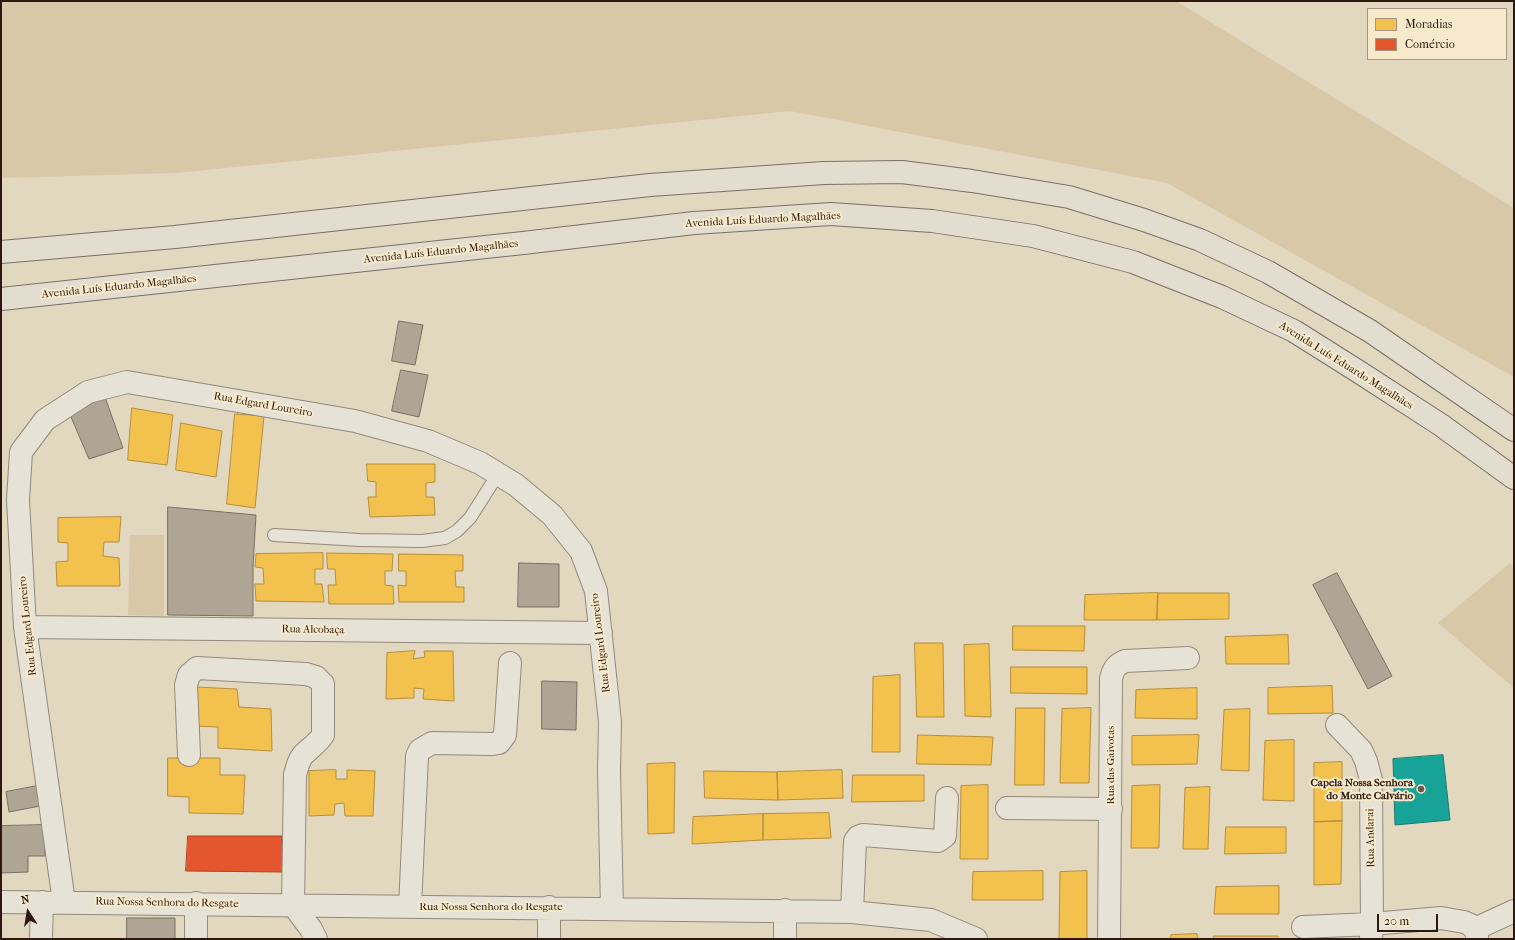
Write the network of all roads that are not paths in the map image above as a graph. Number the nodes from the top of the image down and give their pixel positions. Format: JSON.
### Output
{"nodes":[{"id":1,"x":1,"y":252,"type":"edge"},
{"id":2,"x":1,"y":299,"type":"edge"},
{"id":3,"x":1514,"y":430,"type":"edge"},
{"id":4,"x":498,"y":474,"type":"junction"},
{"id":5,"x":1514,"y":478,"type":"edge"},
{"id":6,"x":274,"y":535,"type":"dead end"},
{"id":7,"x":26,"y":627,"type":"junction"},
{"id":8,"x":601,"y":633,"type":"junction"},
{"id":9,"x":1188,"y":658,"type":"dead end"},
{"id":10,"x":510,"y":663,"type":"dead end"},
{"id":11,"x":1337,"y":725,"type":"dead end"},
{"id":12,"x":189,"y":755,"type":"dead end"},
{"id":13,"x":947,"y":798,"type":"dead end"},
{"id":14,"x":1007,"y":808,"type":"dead end"},
{"id":15,"x":1111,"y":809,"type":"junction"},
{"id":16,"x":1,"y":902,"type":"edge"},
{"id":17,"x":42,"y":902,"type":"junction"},
{"id":18,"x":64,"y":902,"type":"junction"},
{"id":19,"x":196,"y":903,"type":"junction"},
{"id":20,"x":293,"y":904,"type":"junction"},
{"id":21,"x":410,"y":907,"type":"junction"},
{"id":22,"x":549,"y":907,"type":"junction"},
{"id":23,"x":612,"y":909,"type":"junction"},
{"id":24,"x":785,"y":910,"type":"junction"},
{"id":25,"x":1514,"y":911,"type":"edge"},
{"id":26,"x":852,"y":912,"type":"junction"},
{"id":27,"x":1303,"y":927,"type":"dead end"},
{"id":28,"x":1371,"y":931,"type":"edge"},
{"id":29,"x":1476,"y":934,"type":"edge"},
{"id":30,"x":41,"y":939,"type":"edge"},
{"id":31,"x":196,"y":939,"type":"edge"},
{"id":32,"x":316,"y":939,"type":"edge"},
{"id":33,"x":549,"y":939,"type":"edge"},
{"id":34,"x":785,"y":939,"type":"edge"},
{"id":35,"x":976,"y":939,"type":"edge"},
{"id":36,"x":1109,"y":939,"type":"edge"}],
"edges":[{"from":1,"to":3,"type":"main road"},
{"from":2,"to":5,"type":"main road","name":"Avenida Luís Eduardo Magalhães"},
{"from":4,"to":6,"type":"lane"},
{"from":4,"to":7,"type":"street","name":"Rua Edgard Loureiro"},
{"from":4,"to":8,"type":"street","name":"Rua Edgard Loureiro"},
{"from":7,"to":8,"type":"street","name":"Rua Alcobaça"},
{"from":7,"to":18,"type":"street","name":"Rua Edgard Loureiro"},
{"from":8,"to":23,"type":"street","name":"Rua Edgard Loureiro"},
{"from":9,"to":15,"type":"street","name":"Rua das Gaivotas"},
{"from":10,"to":21,"type":"street"},
{"from":11,"to":28,"type":"street","name":"Rua Andarai"},
{"from":12,"to":20,"type":"street"},
{"from":13,"to":26,"type":"street"},
{"from":14,"to":15,"type":"street"},
{"from":15,"to":36,"type":"street","name":"Rua das Gaivotas"},
{"from":16,"to":17,"type":"street","name":"Rua Nossa Senhora do Resgate"},
{"from":17,"to":18,"type":"street","name":"Rua Nossa Senhora do Resgate"},
{"from":17,"to":30,"type":"street"},
{"from":18,"to":19,"type":"street","name":"Rua Nossa Senhora do Resgate"},
{"from":19,"to":20,"type":"street","name":"Rua Nossa Senhora do Resgate"},
{"from":19,"to":31,"type":"street"},
{"from":20,"to":21,"type":"street","name":"Rua Nossa Senhora do Resgate"},
{"from":20,"to":32,"type":"street"},
{"from":21,"to":22,"type":"street","name":"Rua Nossa Senhora do Resgate"},
{"from":22,"to":23,"type":"street","name":"Rua Nossa Senhora do Resgate"},
{"from":22,"to":33,"type":"street"},
{"from":23,"to":24,"type":"street","name":"Rua Nossa Senhora do Resgate"},
{"from":24,"to":26,"type":"street","name":"Rua Nossa Senhora do Resgate"},
{"from":24,"to":34,"type":"street"},
{"from":25,"to":29,"type":"street"},
{"from":26,"to":35,"type":"street","name":"Rua Nossa Senhora do Resgate"},
{"from":27,"to":28,"type":"street"},
{"from":28,"to":29,"type":"street"}]}
